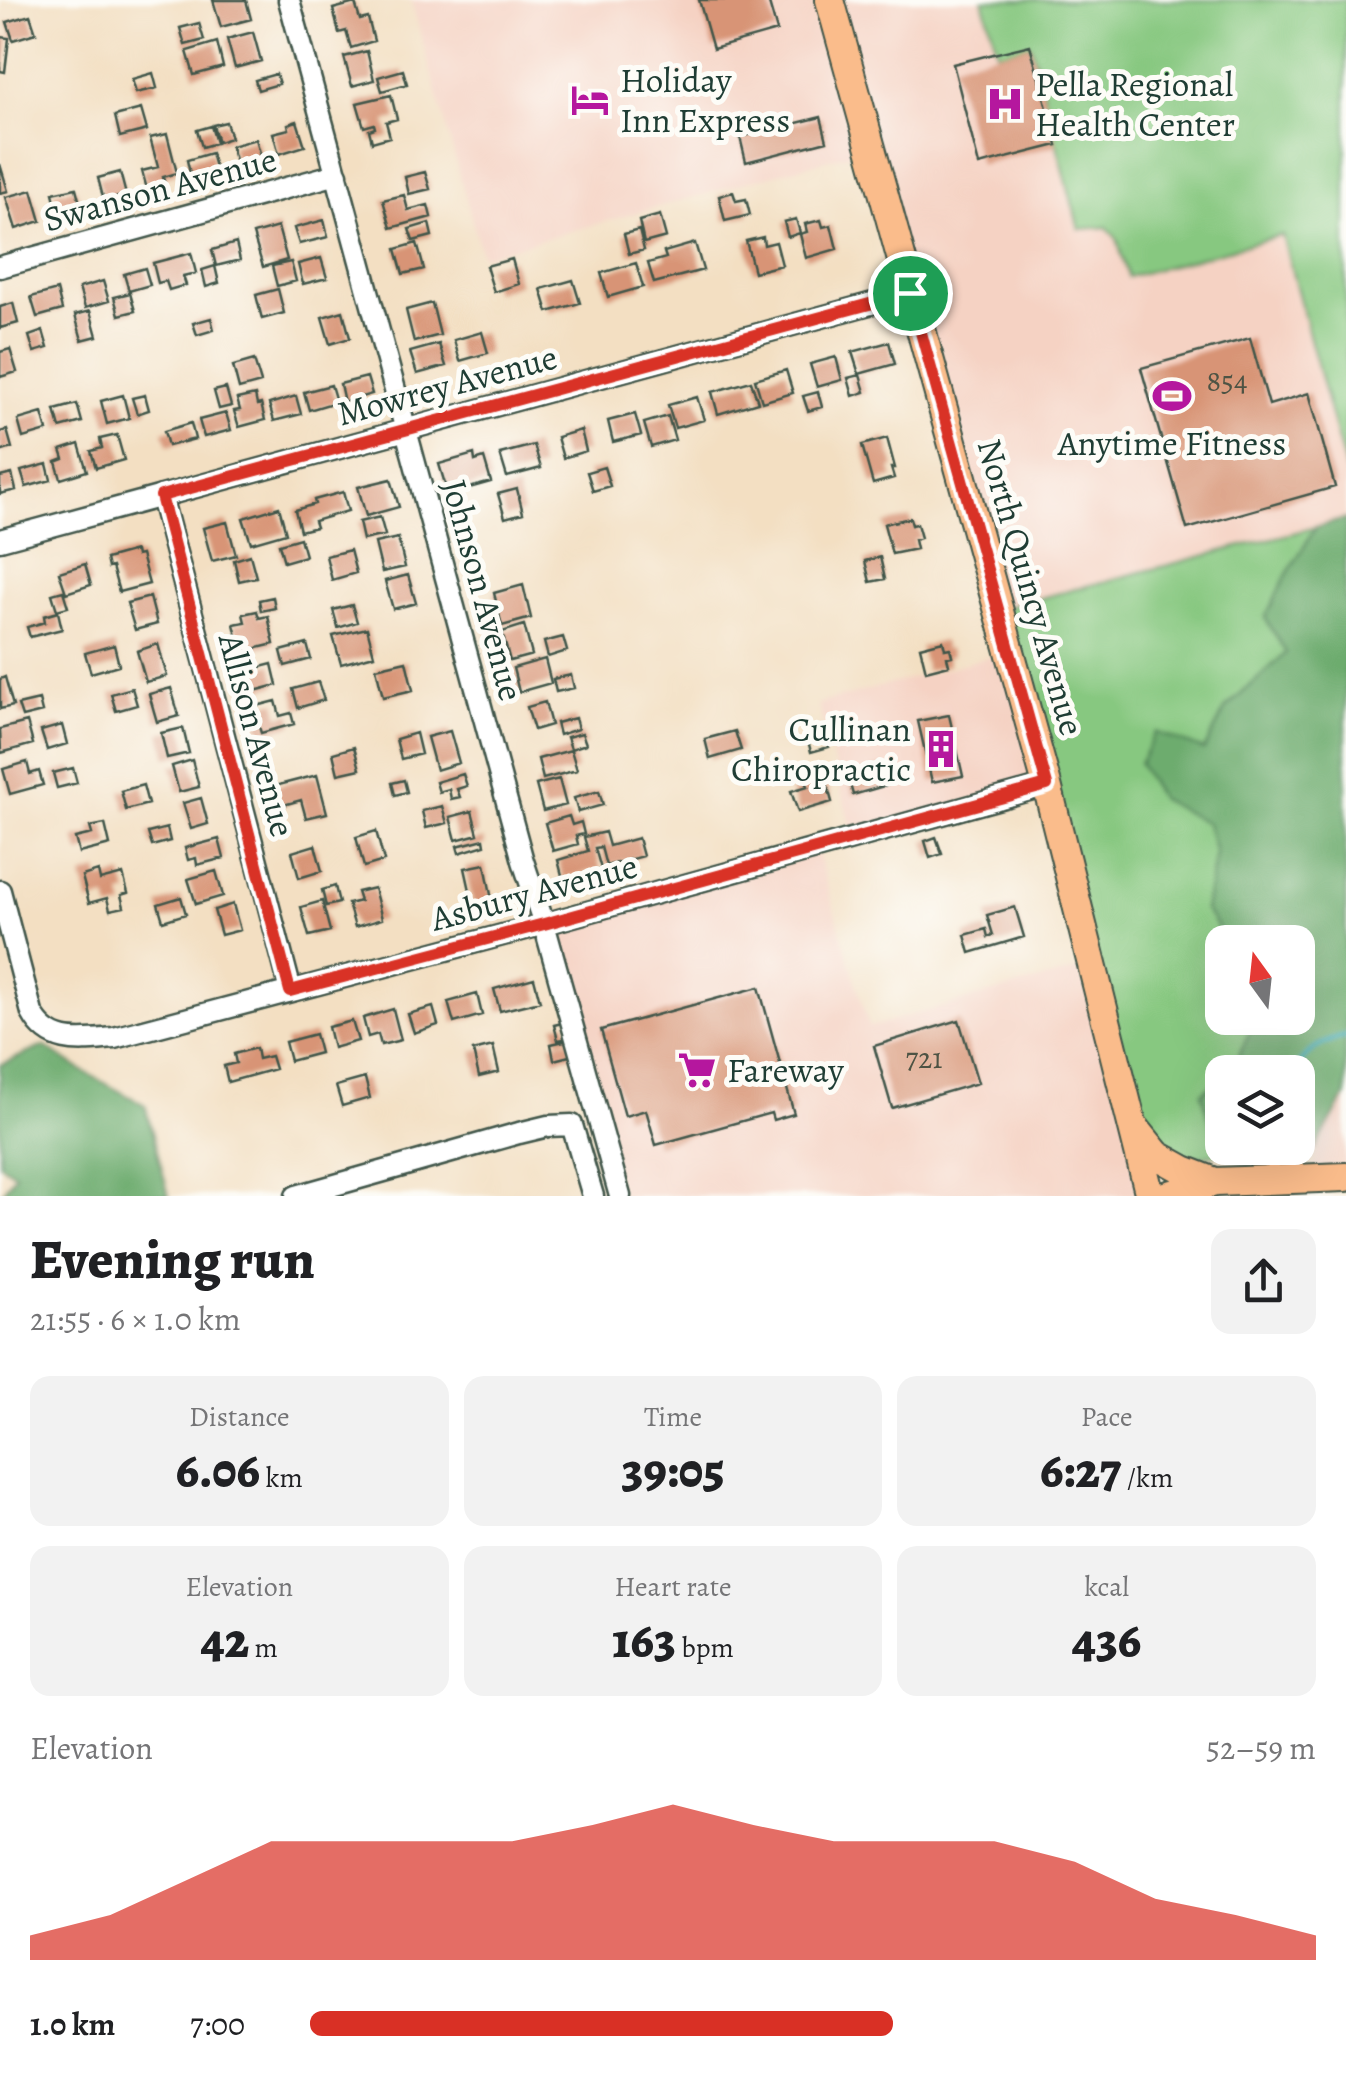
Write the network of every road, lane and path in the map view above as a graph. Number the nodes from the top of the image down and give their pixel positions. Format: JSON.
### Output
{"nodes":[{"id":1,"x":289,"y":0,"type":"edge"},
{"id":2,"x":830,"y":0,"type":"edge"},
{"id":3,"x":337,"y":174,"type":"junction"},
{"id":4,"x":0,"y":266,"type":"edge"},
{"id":5,"x":910,"y":293,"type":"junction"},
{"id":6,"x":406,"y":430,"type":"junction"},
{"id":7,"x":161,"y":496,"type":"junction"},
{"id":8,"x":0,"y":540,"type":"edge"},
{"id":9,"x":1047,"y":785,"type":"junction"},
{"id":10,"x":0,"y":891,"type":"edge"},
{"id":11,"x":544,"y":924,"type":"junction"},
{"id":12,"x":290,"y":991,"type":"junction"},
{"id":13,"x":1131,"y":1123,"type":"junction"},
{"id":14,"x":1346,"y":1176,"type":"edge"},
{"id":15,"x":1216,"y":1182,"type":"junction"},
{"id":16,"x":296,"y":1196,"type":"edge"},
{"id":17,"x":593,"y":1196,"type":"edge"},
{"id":18,"x":620,"y":1196,"type":"edge"},
{"id":19,"x":1150,"y":1196,"type":"edge"},
{"id":20,"x":1166,"y":1196,"type":"edge"}],
"edges":[{"from":1,"to":3,"type":"street","name":"Johnson Avenue"},
{"from":2,"to":5,"type":"main road","name":"North Quincy Avenue"},
{"from":3,"to":4,"type":"street","name":"Swanson Avenue"},
{"from":3,"to":6,"type":"street","name":"Johnson Avenue"},
{"from":5,"to":6,"type":"street","name":"Mowrey Avenue"},
{"from":5,"to":9,"type":"main road","name":"North Quincy Avenue"},
{"from":6,"to":7,"type":"street","name":"Mowrey Avenue"},
{"from":6,"to":11,"type":"street","name":"Johnson Avenue"},
{"from":7,"to":8,"type":"street","name":"Mowrey Avenue"},
{"from":7,"to":12,"type":"street","name":"Allison Avenue"},
{"from":9,"to":11,"type":"street","name":"Asbury Avenue"},
{"from":9,"to":13,"type":"main road","name":"North Quincy Avenue"},
{"from":10,"to":12,"type":"street","name":"Asbury Avenue"},
{"from":11,"to":12,"type":"street","name":"Asbury Avenue"},
{"from":11,"to":18,"type":"street","name":"Johnson Avenue"},
{"from":13,"to":15,"type":"main road"},
{"from":13,"to":19,"type":"main road","name":"North Quincy Avenue"},
{"from":14,"to":15,"type":"main road"},
{"from":15,"to":20,"type":"main road"},
{"from":16,"to":17,"type":"street"}]}
